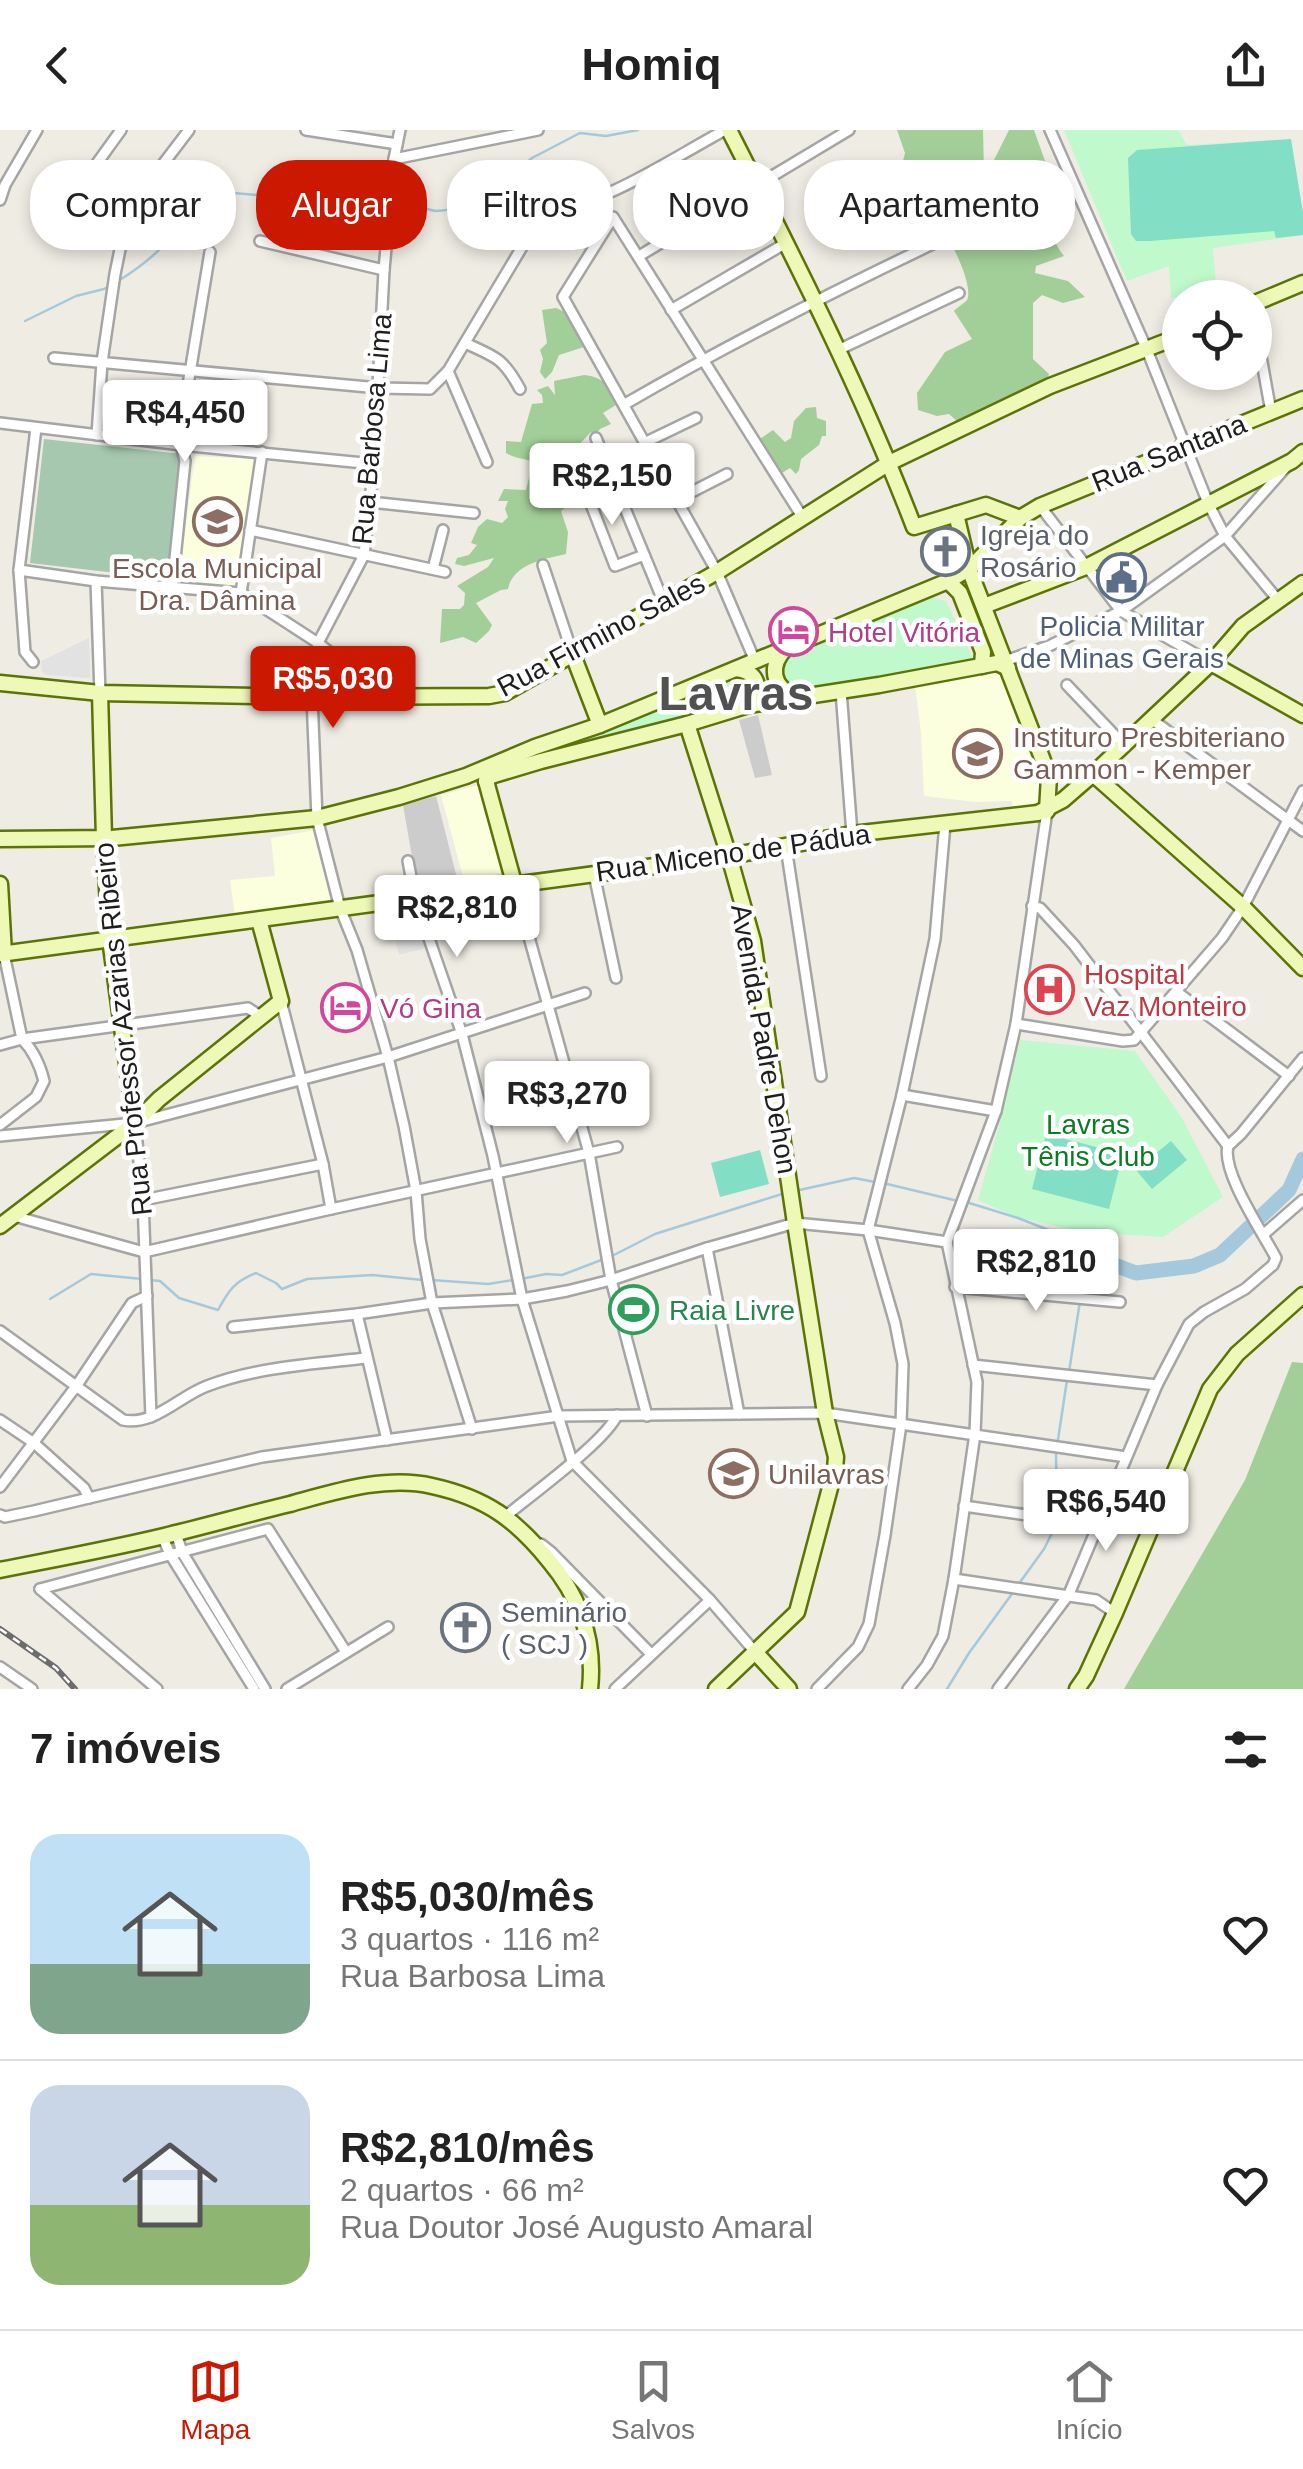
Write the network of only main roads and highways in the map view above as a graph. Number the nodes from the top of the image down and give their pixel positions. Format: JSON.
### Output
{"nodes":[{"id":1,"x":727,"y":130,"type":"edge"},
{"id":2,"x":1303,"y":283,"type":"edge"},
{"id":3,"x":1272,"y":296,"type":"edge"},
{"id":4,"x":1162,"y":344,"type":"edge"},
{"id":5,"x":1302,"y":404,"type":"edge"},
{"id":6,"x":1297,"y":457,"type":"edge"},
{"id":7,"x":889,"y":463,"type":"junction"},
{"id":8,"x":956,"y":514,"type":"junction"},
{"id":9,"x":1020,"y":518,"type":"junction"},
{"id":10,"x":970,"y":569,"type":"junction"},
{"id":11,"x":948,"y":582,"type":"junction"},
{"id":12,"x":1300,"y":588,"type":"edge"},
{"id":13,"x":984,"y":606,"type":"junction"},
{"id":14,"x":787,"y":648,"type":"junction"},
{"id":15,"x":574,"y":655,"type":"junction"},
{"id":16,"x":999,"y":662,"type":"junction"},
{"id":17,"x":1210,"y":663,"type":"junction"},
{"id":18,"x":736,"y":669,"type":"junction"},
{"id":19,"x":0,"y":683,"type":"edge"},
{"id":20,"x":100,"y":693,"type":"junction"},
{"id":21,"x":799,"y":696,"type":"junction"},
{"id":22,"x":750,"y":705,"type":"junction"},
{"id":23,"x":1303,"y":714,"type":"edge"},
{"id":24,"x":686,"y":724,"type":"junction"},
{"id":25,"x":600,"y":725,"type":"junction"},
{"id":26,"x":538,"y":754,"type":"junction"},
{"id":27,"x":1093,"y":774,"type":"junction"},
{"id":28,"x":466,"y":776,"type":"junction"},
{"id":29,"x":486,"y":781,"type":"junction"},
{"id":30,"x":1046,"y":810,"type":"junction"},
{"id":31,"x":104,"y":838,"type":"junction"},
{"id":32,"x":0,"y":839,"type":"edge"},
{"id":33,"x":730,"y":856,"type":"junction"},
{"id":34,"x":514,"y":883,"type":"junction"},
{"id":35,"x":0,"y":884,"type":"edge"},
{"id":36,"x":259,"y":920,"type":"junction"},
{"id":37,"x":110,"y":940,"type":"junction"},
{"id":38,"x":2,"y":954,"type":"edge"},
{"id":39,"x":1300,"y":959,"type":"edge"},
{"id":40,"x":134,"y":1123,"type":"junction"},
{"id":41,"x":0,"y":1226,"type":"edge"},
{"id":42,"x":1303,"y":1295,"type":"edge"},
{"id":43,"x":0,"y":1570,"type":"edge"},
{"id":44,"x":756,"y":1653,"type":"junction"},
{"id":45,"x":590,"y":1689,"type":"edge"},
{"id":46,"x":716,"y":1689,"type":"edge"},
{"id":47,"x":789,"y":1689,"type":"edge"},
{"id":48,"x":1077,"y":1689,"type":"edge"}],
"edges":[{"from":1,"to":7,"type":"main road"},
{"from":2,"to":3,"type":"main road"},
{"from":4,"to":7,"type":"main road","name":"Rua Firmino Sales"},
{"from":5,"to":9,"type":"main road","name":"Rua Santana"},
{"from":6,"to":13,"type":"main road"},
{"from":7,"to":8,"type":"main road"},
{"from":7,"to":15,"type":"main road","name":"Rua Firmino Sales"},
{"from":8,"to":9,"type":"main road"},
{"from":8,"to":10,"type":"main road"},
{"from":9,"to":10,"type":"main road","name":"Rua Santana"},
{"from":10,"to":11,"type":"main road","name":"Rua Santana"},
{"from":10,"to":13,"type":"main road"},
{"from":11,"to":14,"type":"main road","name":"Rua Santana"},
{"from":11,"to":16,"type":"main road"},
{"from":12,"to":17,"type":"main road"},
{"from":13,"to":16,"type":"main road"},
{"from":14,"to":18,"type":"main road","name":"Rua Santana"},
{"from":14,"to":21,"type":"main road"},
{"from":15,"to":20,"type":"main road","name":"Rua Firmino Sales"},
{"from":15,"to":25,"type":"main road"},
{"from":16,"to":21,"type":"main road"},
{"from":16,"to":30,"type":"main road"},
{"from":17,"to":23,"type":"main road"},
{"from":17,"to":27,"type":"main road"},
{"from":18,"to":22,"type":"main road"},
{"from":18,"to":25,"type":"main road","name":"Rua Santana"},
{"from":19,"to":20,"type":"main road","name":"Rua Firmino Sales"},
{"from":20,"to":31,"type":"main road","name":"Rua Professor Azarias Ribeiro"},
{"from":21,"to":22,"type":"main road"},
{"from":22,"to":24,"type":"main road"},
{"from":24,"to":26,"type":"main road"},
{"from":24,"to":33,"type":"main road","name":"Avenida Padre Dehon"},
{"from":25,"to":26,"type":"main road","name":"Rua Santana"},
{"from":26,"to":28,"type":"main road"},
{"from":26,"to":29,"type":"main road"},
{"from":27,"to":30,"type":"main road"},
{"from":27,"to":39,"type":"main road"},
{"from":28,"to":29,"type":"main road"},
{"from":28,"to":31,"type":"main road"},
{"from":29,"to":34,"type":"main road"},
{"from":30,"to":33,"type":"main road","name":"Rua Miceno de Pádua"},
{"from":31,"to":32,"type":"main road"},
{"from":31,"to":37,"type":"main road","name":"Rua Professor Azarias Ribeiro"},
{"from":33,"to":34,"type":"main road","name":"Rua Miceno de Pádua"},
{"from":33,"to":44,"type":"main road","name":"Avenida Padre Dehon"},
{"from":34,"to":36,"type":"main road","name":"Rua Miceno de Pádua"},
{"from":35,"to":38,"type":"main road"},
{"from":36,"to":37,"type":"main road","name":"Rua Miceno de Pádua"},
{"from":36,"to":40,"type":"main road"},
{"from":37,"to":38,"type":"main road","name":"Rua Miceno de Pádua"},
{"from":37,"to":40,"type":"main road","name":"Rua Professor Azarias Ribeiro"},
{"from":40,"to":41,"type":"main road"},
{"from":42,"to":48,"type":"main road"},
{"from":43,"to":45,"type":"main road"},
{"from":44,"to":46,"type":"main road","name":"Avenida Padre Dehon"},
{"from":44,"to":47,"type":"main road"}]}
